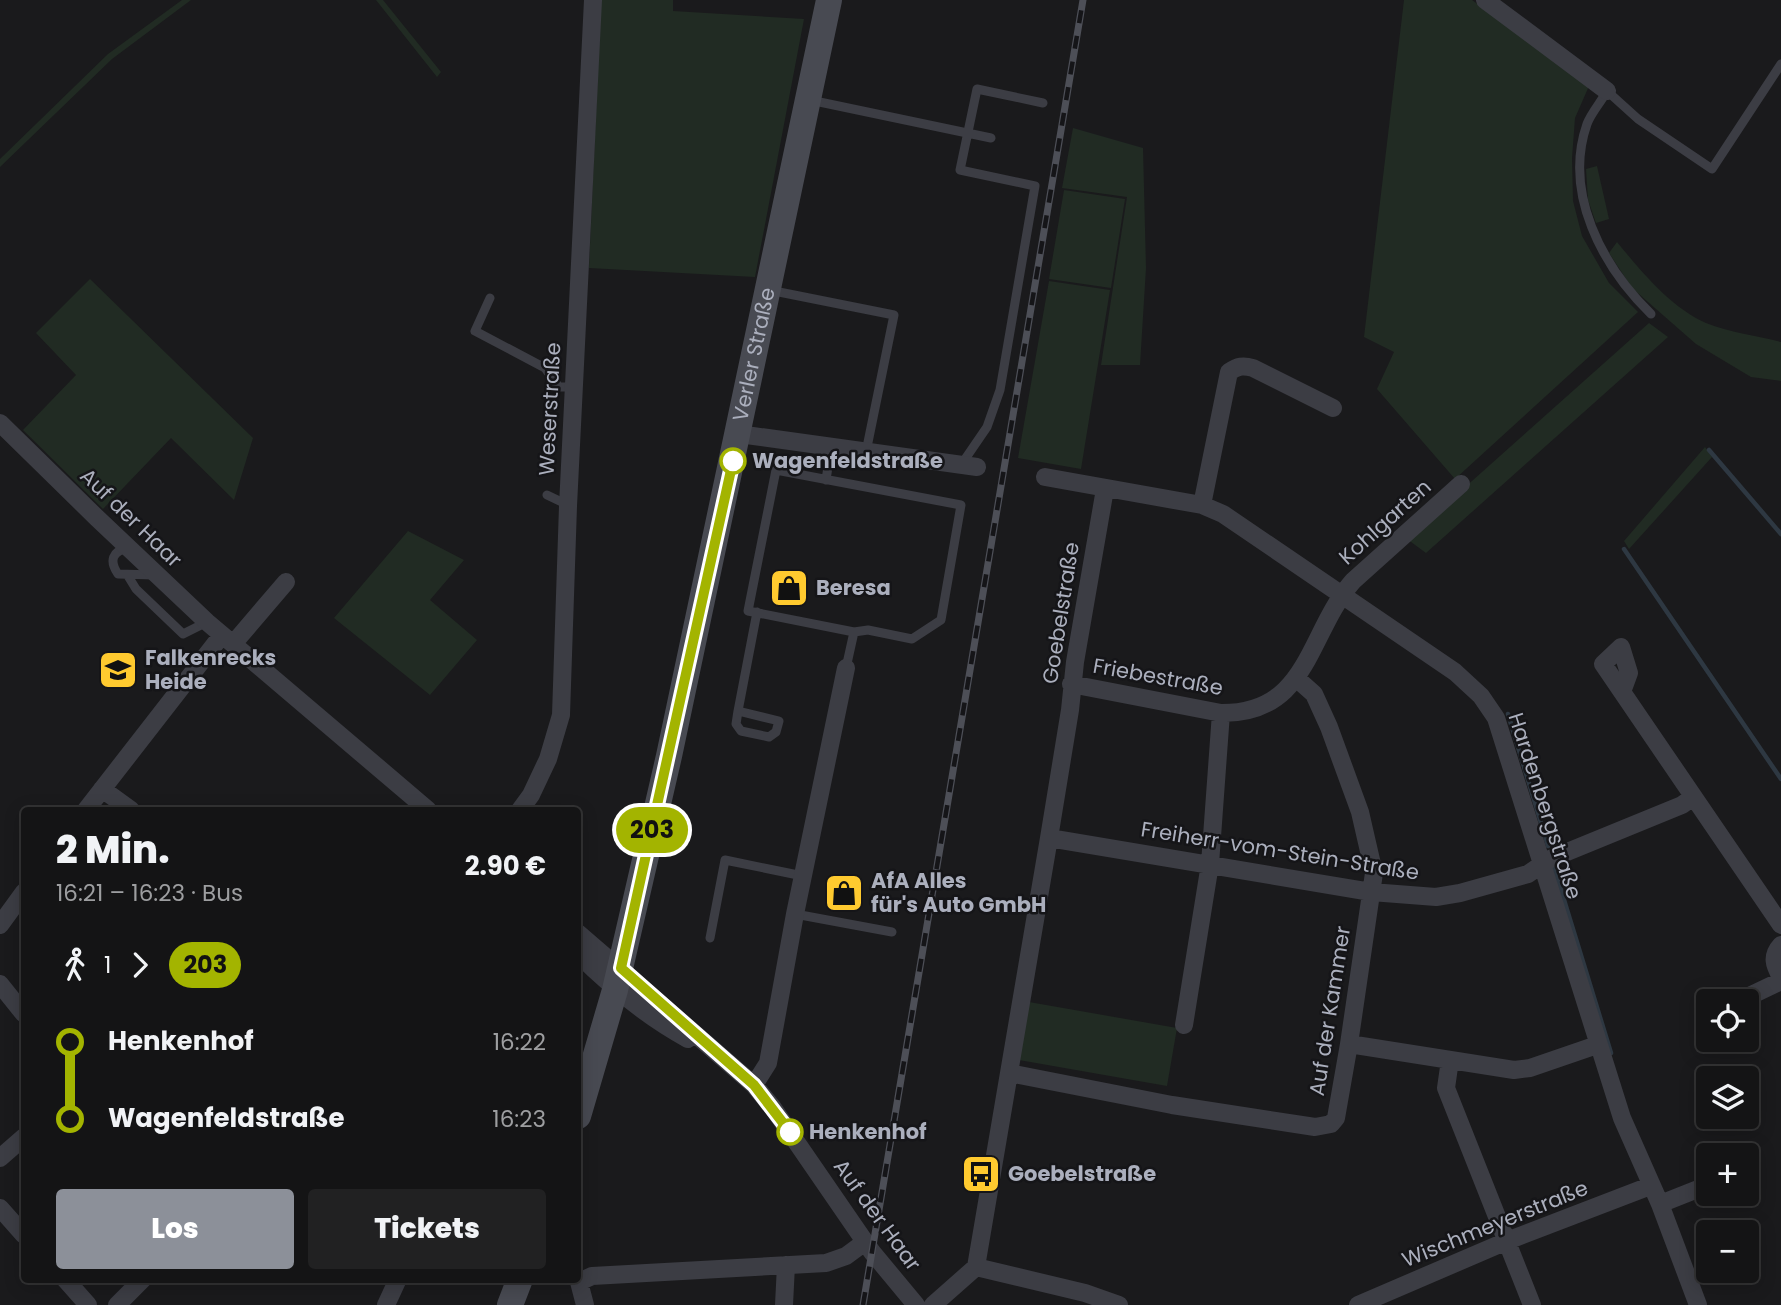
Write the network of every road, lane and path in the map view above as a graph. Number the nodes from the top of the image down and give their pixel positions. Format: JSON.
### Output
{"nodes":[{"id":1,"x":593,"y":0,"type":"edge"},
{"id":2,"x":829,"y":0,"type":"edge"},
{"id":3,"x":1485,"y":0,"type":"edge"},
{"id":4,"x":1781,"y":64,"type":"edge"},
{"id":5,"x":1607,"y":92,"type":"junction"},
{"id":6,"x":808,"y":99,"type":"junction"},
{"id":7,"x":1043,"y":103,"type":"dead end"},
{"id":8,"x":967,"y":133,"type":"junction"},
{"id":9,"x":991,"y":138,"type":"dead end"},
{"id":10,"x":768,"y":290,"type":"junction"},
{"id":11,"x":490,"y":298,"type":"dead end"},
{"id":12,"x":1651,"y":314,"type":"dead end"},
{"id":13,"x":574,"y":387,"type":"junction"},
{"id":14,"x":1334,"y":408,"type":"dead end"},
{"id":15,"x":0,"y":423,"type":"edge"},
{"id":16,"x":738,"y":434,"type":"junction"},
{"id":17,"x":831,"y":447,"type":"junction"},
{"id":18,"x":866,"y":452,"type":"junction"},
{"id":19,"x":969,"y":466,"type":"joint"},
{"id":20,"x":1045,"y":477,"type":"dead end"},
{"id":21,"x":826,"y":480,"type":"junction"},
{"id":22,"x":1461,"y":484,"type":"dead end"},
{"id":23,"x":1105,"y":489,"type":"junction"},
{"id":24,"x":548,"y":495,"type":"dead end"},
{"id":25,"x":1202,"y":505,"type":"junction"},
{"id":26,"x":569,"y":506,"type":"junction"},
{"id":27,"x":128,"y":548,"type":"junction"},
{"id":28,"x":158,"y":575,"type":"junction"},
{"id":29,"x":128,"y":576,"type":"junction"},
{"id":30,"x":286,"y":582,"type":"dead end"},
{"id":31,"x":1341,"y":594,"type":"junction"},
{"id":32,"x":757,"y":612,"type":"junction"},
{"id":33,"x":207,"y":622,"type":"junction"},
{"id":34,"x":854,"y":632,"type":"junction"},
{"id":35,"x":227,"y":639,"type":"junction"},
{"id":36,"x":846,"y":668,"type":"joint"},
{"id":37,"x":1296,"y":678,"type":"junction"},
{"id":38,"x":1072,"y":684,"type":"junction"},
{"id":39,"x":1622,"y":692,"type":"dead end"},
{"id":40,"x":738,"y":710,"type":"junction"},
{"id":41,"x":1222,"y":713,"type":"junction"},
{"id":42,"x":102,"y":789,"type":"junction"},
{"id":43,"x":1693,"y":797,"type":"junction"},
{"id":44,"x":88,"y":807,"type":"edge"},
{"id":45,"x":127,"y":807,"type":"edge"},
{"id":46,"x":424,"y":807,"type":"edge"},
{"id":47,"x":522,"y":807,"type":"edge"},
{"id":48,"x":1049,"y":838,"type":"junction"},
{"id":49,"x":1210,"y":864,"type":"junction"},
{"id":50,"x":1540,"y":864,"type":"junction"},
{"id":51,"x":803,"y":876,"type":"junction"},
{"id":52,"x":1371,"y":892,"type":"junction"},
{"id":53,"x":21,"y":896,"type":"edge"},
{"id":54,"x":795,"y":914,"type":"junction"},
{"id":55,"x":0,"y":925,"type":"edge"},
{"id":56,"x":1781,"y":925,"type":"edge"},
{"id":57,"x":892,"y":932,"type":"dead end"},
{"id":58,"x":581,"y":936,"type":"edge"},
{"id":59,"x":710,"y":938,"type":"dead end"},
{"id":60,"x":1781,"y":945,"type":"edge"},
{"id":61,"x":581,"y":956,"type":"edge"},
{"id":62,"x":618,"y":979,"type":"junction"},
{"id":63,"x":1781,"y":979,"type":"edge"},
{"id":64,"x":1759,"y":991,"type":"edge"},
{"id":65,"x":3,"y":992,"type":"edge"},
{"id":66,"x":21,"y":1011,"type":"edge"},
{"id":67,"x":1184,"y":1026,"type":"dead end"},
{"id":68,"x":1349,"y":1044,"type":"junction"},
{"id":69,"x":1597,"y":1045,"type":"junction"},
{"id":70,"x":1450,"y":1060,"type":"junction"},
{"id":71,"x":1009,"y":1073,"type":"junction"},
{"id":72,"x":754,"y":1085,"type":"junction"},
{"id":73,"x":581,"y":1106,"type":"edge"},
{"id":74,"x":21,"y":1140,"type":"edge"},
{"id":75,"x":0,"y":1158,"type":"edge"},
{"id":76,"x":1650,"y":1186,"type":"junction"},
{"id":77,"x":1696,"y":1190,"type":"edge"},
{"id":78,"x":1660,"y":1204,"type":"junction"},
{"id":79,"x":0,"y":1208,"type":"edge"},
{"id":80,"x":21,"y":1232,"type":"edge"},
{"id":81,"x":1507,"y":1241,"type":"junction"},
{"id":82,"x":865,"y":1242,"type":"junction"},
{"id":83,"x":786,"y":1265,"type":"junction"},
{"id":84,"x":976,"y":1267,"type":"junction"},
{"id":85,"x":581,"y":1281,"type":"edge"},
{"id":86,"x":69,"y":1283,"type":"edge"},
{"id":87,"x":139,"y":1283,"type":"edge"},
{"id":88,"x":396,"y":1283,"type":"edge"},
{"id":89,"x":518,"y":1283,"type":"edge"},
{"id":90,"x":579,"y":1283,"type":"edge"},
{"id":91,"x":88,"y":1305,"type":"edge"},
{"id":92,"x":117,"y":1305,"type":"edge"},
{"id":93,"x":386,"y":1305,"type":"edge"},
{"id":94,"x":510,"y":1305,"type":"edge"},
{"id":95,"x":585,"y":1305,"type":"edge"},
{"id":96,"x":783,"y":1305,"type":"edge"},
{"id":97,"x":916,"y":1305,"type":"edge"},
{"id":98,"x":933,"y":1305,"type":"edge"},
{"id":99,"x":1119,"y":1305,"type":"edge"},
{"id":100,"x":1358,"y":1305,"type":"edge"},
{"id":101,"x":1532,"y":1305,"type":"edge"},
{"id":102,"x":1698,"y":1305,"type":"edge"}],
"edges":[{"from":1,"to":13,"type":"street","name":"Weserstraße"},
{"from":2,"to":6,"type":"main road","name":"Verler Straße"},
{"from":3,"to":5,"type":"street"},
{"from":4,"to":5,"type":"lane"},
{"from":5,"to":12,"type":"lane"},
{"from":6,"to":8,"type":"lane"},
{"from":6,"to":10,"type":"main road","name":"Verler Straße"},
{"from":7,"to":8,"type":"lane"},
{"from":8,"to":9,"type":"lane"},
{"from":8,"to":19,"type":"lane"},
{"from":10,"to":16,"type":"main road","name":"Verler Straße"},
{"from":10,"to":18,"type":"lane"},
{"from":11,"to":13,"type":"lane"},
{"from":13,"to":26,"type":"street","name":"Weserstraße"},
{"from":14,"to":25,"type":"street"},
{"from":15,"to":27,"type":"street","name":"Auf der Haar"},
{"from":16,"to":17,"type":"street"},
{"from":16,"to":62,"type":"main road","name":"Verler Straße"},
{"from":17,"to":18,"type":"street"},
{"from":17,"to":21,"type":"lane"},
{"from":18,"to":19,"type":"street"},
{"from":20,"to":23,"type":"street","name":"Hardenbergstraße"},
{"from":21,"to":32,"type":"lane"},
{"from":21,"to":34,"type":"lane"},
{"from":22,"to":31,"type":"street","name":"Kohlgarten"},
{"from":23,"to":25,"type":"street","name":"Hardenbergstraße"},
{"from":23,"to":38,"type":"street","name":"Goebelstraße"},
{"from":24,"to":26,"type":"lane"},
{"from":25,"to":31,"type":"street","name":"Hardenbergstraße"},
{"from":26,"to":47,"type":"street","name":"Weserstraße"},
{"from":27,"to":28,"type":"street","name":"Auf der Haar"},
{"from":27,"to":29,"type":"lane"},
{"from":28,"to":29,"type":"lane"},
{"from":28,"to":33,"type":"street","name":"Auf der Haar"},
{"from":29,"to":33,"type":"lane"},
{"from":30,"to":35,"type":"street"},
{"from":31,"to":37,"type":"street","name":"Friebestraße"},
{"from":31,"to":50,"type":"street","name":"Hardenbergstraße"},
{"from":32,"to":34,"type":"lane"},
{"from":32,"to":40,"type":"lane"},
{"from":33,"to":35,"type":"street","name":"Auf der Haar"},
{"from":34,"to":36,"type":"lane"},
{"from":35,"to":42,"type":"street"},
{"from":35,"to":46,"type":"street","name":"Auf der Haar"},
{"from":36,"to":51,"type":"street"},
{"from":37,"to":41,"type":"street","name":"Friebestraße"},
{"from":37,"to":52,"type":"street","name":"Auf der Kammer"},
{"from":38,"to":41,"type":"street","name":"Friebestraße"},
{"from":38,"to":48,"type":"street","name":"Goebelstraße"},
{"from":39,"to":43,"type":"street"},
{"from":40,"to":40,"type":"lane"},
{"from":41,"to":49,"type":"street"},
{"from":42,"to":44,"type":"street"},
{"from":42,"to":45,"type":"street"},
{"from":43,"to":50,"type":"street","name":"Freiherr-vom-Stein-Straße"},
{"from":43,"to":56,"type":"street"},
{"from":48,"to":49,"type":"street","name":"Freiherr-vom-Stein-Straße"},
{"from":48,"to":71,"type":"street","name":"Goebelstraße"},
{"from":49,"to":52,"type":"street","name":"Freiherr-vom-Stein-Straße"},
{"from":49,"to":67,"type":"street"},
{"from":50,"to":52,"type":"street","name":"Freiherr-vom-Stein-Straße"},
{"from":50,"to":69,"type":"street","name":"Hardenbergstraße"},
{"from":51,"to":54,"type":"street"},
{"from":51,"to":59,"type":"lane"},
{"from":52,"to":68,"type":"street","name":"Auf der Kammer"},
{"from":53,"to":55,"type":"street"},
{"from":54,"to":57,"type":"lane"},
{"from":54,"to":72,"type":"street"},
{"from":58,"to":62,"type":"street","name":"Auf der Haar"},
{"from":60,"to":63,"type":"street"},
{"from":61,"to":62,"type":"street","name":"Auf der Haar"},
{"from":62,"to":72,"type":"street","name":"Auf der Haar"},
{"from":62,"to":73,"type":"main road","name":"Verler Straße"},
{"from":63,"to":64,"type":"street"},
{"from":65,"to":66,"type":"street"},
{"from":68,"to":70,"type":"street"},
{"from":68,"to":71,"type":"street","name":"Auf der Kammer"},
{"from":69,"to":70,"type":"street"},
{"from":69,"to":76,"type":"street","name":"Hardenbergstraße"},
{"from":70,"to":81,"type":"street"},
{"from":71,"to":84,"type":"street","name":"Goebelstraße"},
{"from":72,"to":82,"type":"street","name":"Auf der Haar"},
{"from":74,"to":75,"type":"street"},
{"from":76,"to":78,"type":"street","name":"Hardenbergstraße"},
{"from":76,"to":81,"type":"street","name":"Wischmeyerstraße"},
{"from":77,"to":78,"type":"street"},
{"from":78,"to":102,"type":"street","name":"Hardenbergstraße"},
{"from":79,"to":80,"type":"street"},
{"from":81,"to":100,"type":"street","name":"Wischmeyerstraße"},
{"from":81,"to":101,"type":"street"},
{"from":82,"to":83,"type":"street"},
{"from":82,"to":97,"type":"street","name":"Auf der Haar"},
{"from":83,"to":85,"type":"street"},
{"from":83,"to":96,"type":"street"},
{"from":84,"to":98,"type":"street"},
{"from":84,"to":99,"type":"street"},
{"from":86,"to":91,"type":"street"},
{"from":87,"to":92,"type":"street"},
{"from":88,"to":93,"type":"street"},
{"from":89,"to":94,"type":"main road"},
{"from":90,"to":95,"type":"street"}]}
